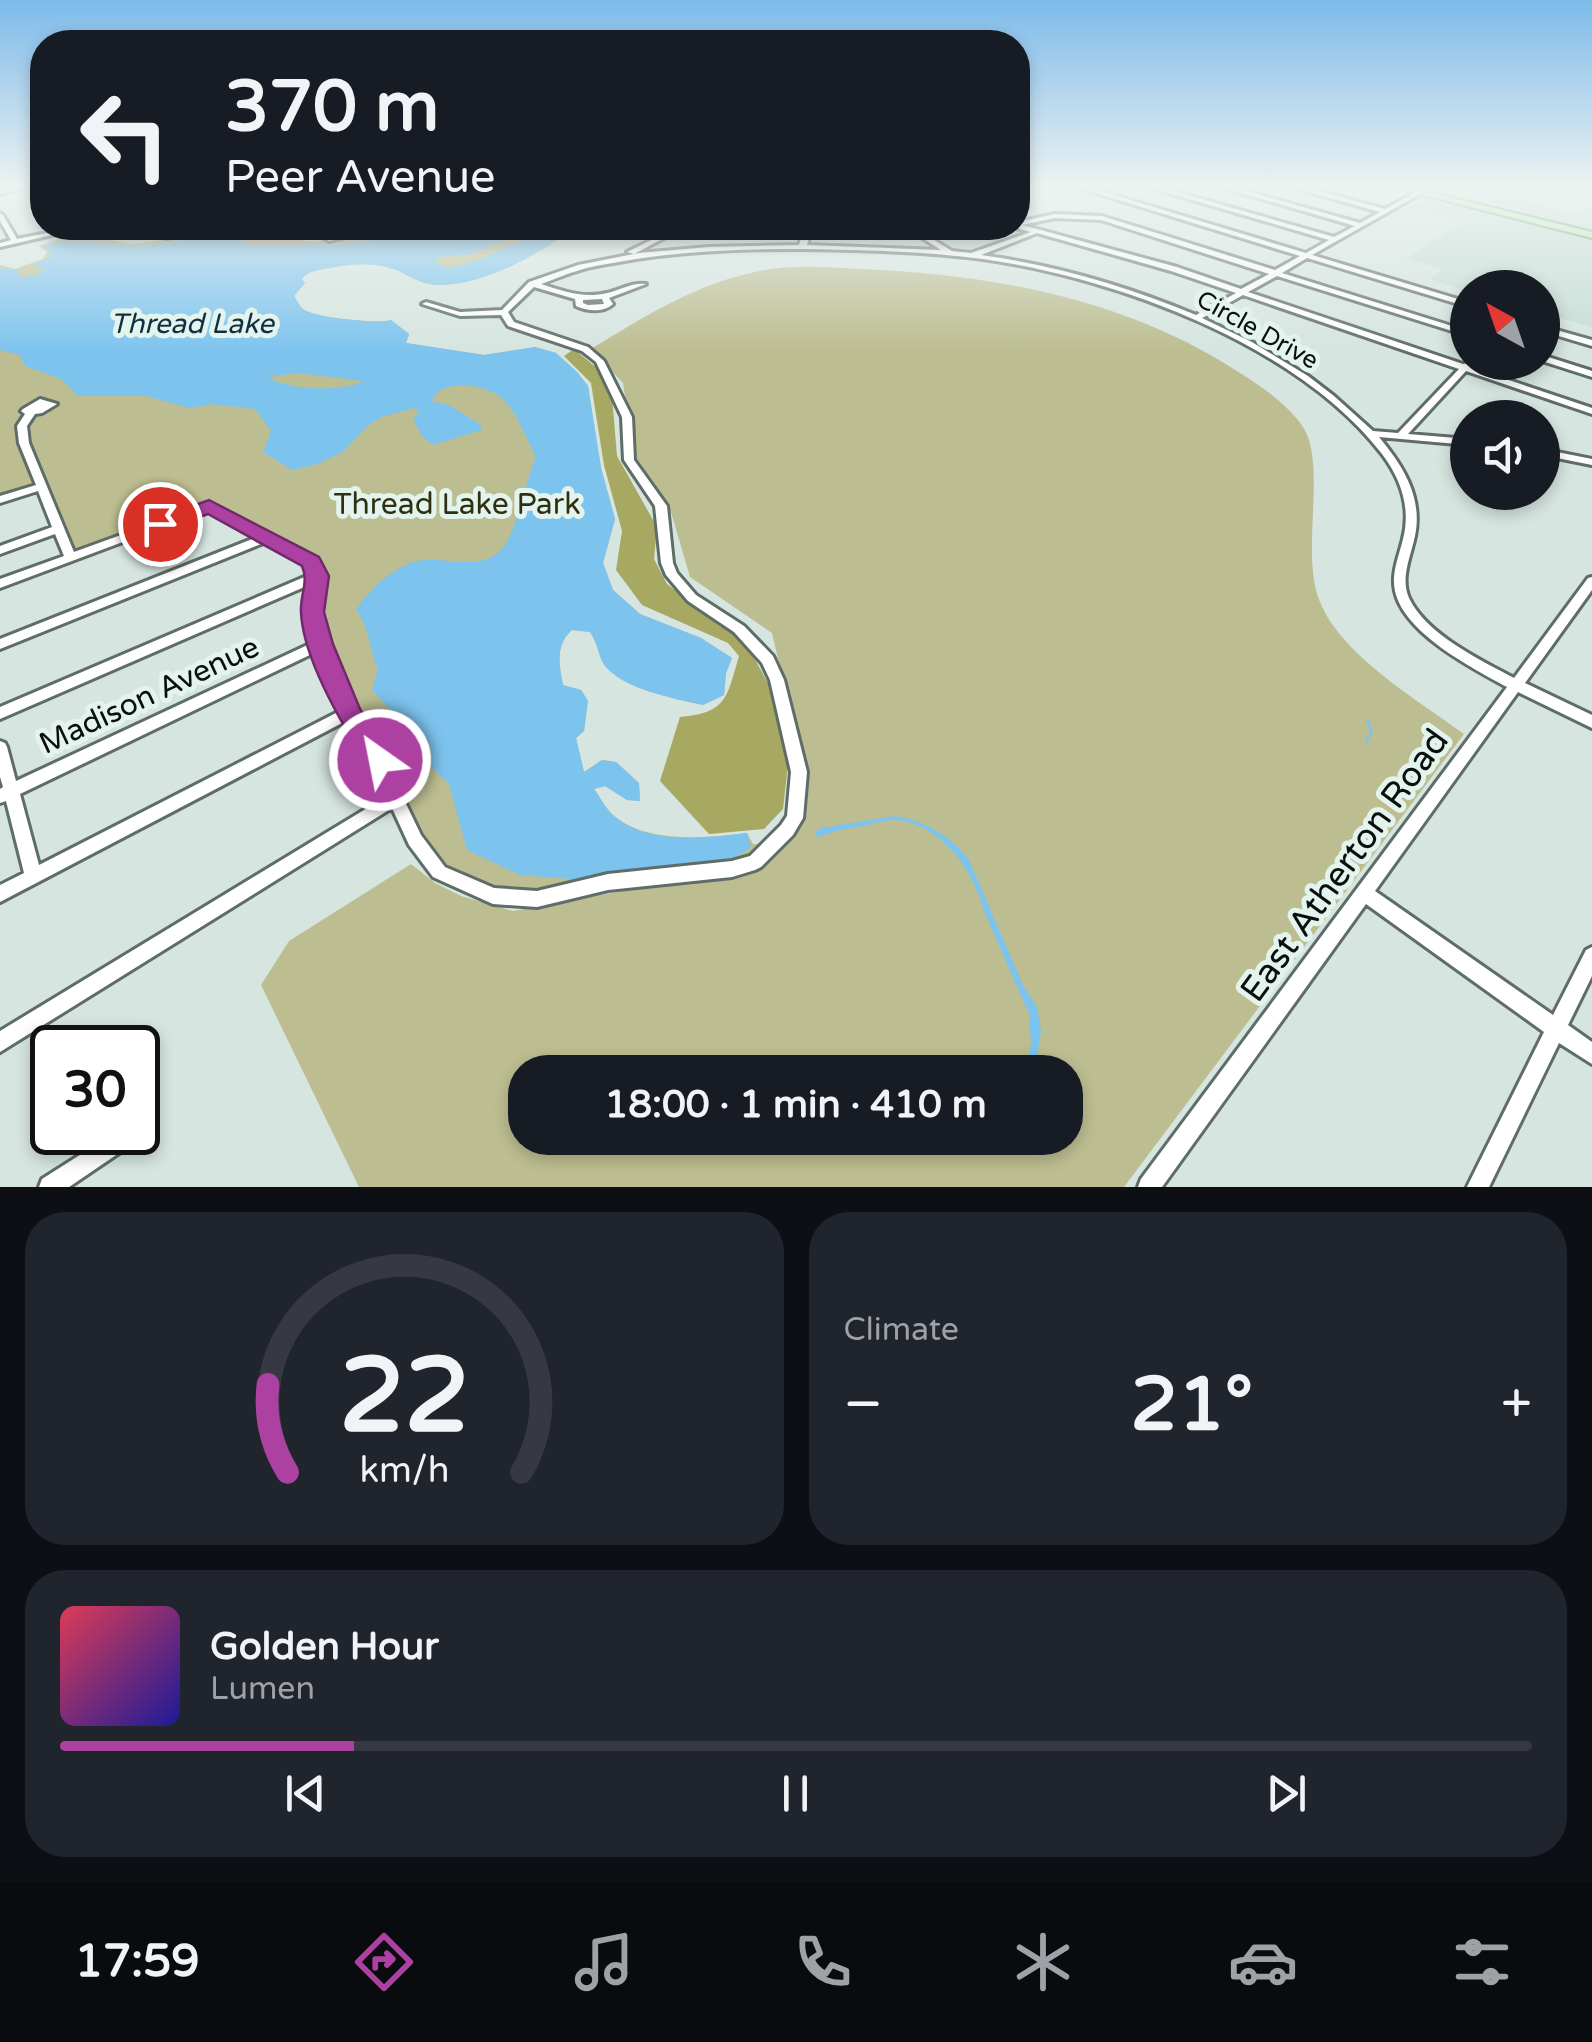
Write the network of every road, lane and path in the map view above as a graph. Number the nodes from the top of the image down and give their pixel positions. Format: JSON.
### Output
{"nodes":[{"id":1,"x":804,"y":241,"type":"edge"},
{"id":2,"x":931,"y":241,"type":"edge"},
{"id":3,"x":1011,"y":241,"type":"edge"},
{"id":4,"x":1072,"y":241,"type":"edge"},
{"id":5,"x":1177,"y":241,"type":"edge"},
{"id":6,"x":1257,"y":241,"type":"edge"},
{"id":7,"x":1332,"y":241,"type":"edge"},
{"id":8,"x":657,"y":242,"type":"joint"},
{"id":9,"x":803,"y":246,"type":"junction"},
{"id":10,"x":664,"y":253,"type":"junction"},
{"id":11,"x":950,"y":253,"type":"junction"},
{"id":12,"x":971,"y":256,"type":"junction"},
{"id":13,"x":1306,"y":256,"type":"junction"},
{"id":14,"x":610,"y":260,"type":"junction"},
{"id":15,"x":1277,"y":273,"type":"junction"},
{"id":16,"x":532,"y":284,"type":"junction"},
{"id":17,"x":642,"y":284,"type":"dead end"},
{"id":18,"x":1243,"y":293,"type":"junction"},
{"id":19,"x":1450,"y":300,"type":"edge"},
{"id":20,"x":426,"y":304,"type":"dead end"},
{"id":21,"x":504,"y":312,"type":"junction"},
{"id":22,"x":1196,"y":318,"type":"junction"},
{"id":23,"x":1450,"y":328,"type":"edge"},
{"id":24,"x":1560,"y":333,"type":"edge"},
{"id":25,"x":1592,"y":343,"type":"edge"},
{"id":26,"x":1450,"y":359,"type":"edge"},
{"id":27,"x":1560,"y":364,"type":"edge"},
{"id":28,"x":1592,"y":374,"type":"edge"},
{"id":29,"x":1454,"y":380,"type":"edge"},
{"id":30,"x":1508,"y":380,"type":"edge"},
{"id":31,"x":1592,"y":411,"type":"edge"},
{"id":32,"x":31,"y":412,"type":"dead end"},
{"id":33,"x":1374,"y":434,"type":"junction"},
{"id":34,"x":1400,"y":436,"type":"junction"},
{"id":35,"x":1450,"y":440,"type":"edge"},
{"id":36,"x":1560,"y":456,"type":"edge"},
{"id":37,"x":1592,"y":462,"type":"edge"},
{"id":38,"x":40,"y":486,"type":"junction"},
{"id":39,"x":0,"y":500,"type":"edge"},
{"id":40,"x":58,"y":529,"type":"junction"},
{"id":41,"x":264,"y":538,"type":"junction"},
{"id":42,"x":0,"y":550,"type":"edge"},
{"id":43,"x":70,"y":557,"type":"junction"},
{"id":44,"x":318,"y":576,"type":"junction"},
{"id":45,"x":1592,"y":581,"type":"edge"},
{"id":46,"x":0,"y":584,"type":"edge"},
{"id":47,"x":0,"y":644,"type":"edge"},
{"id":48,"x":321,"y":644,"type":"junction"},
{"id":49,"x":1519,"y":683,"type":"junction"},
{"id":50,"x":0,"y":713,"type":"edge"},
{"id":51,"x":348,"y":713,"type":"junction"},
{"id":52,"x":1592,"y":722,"type":"edge"},
{"id":53,"x":0,"y":747,"type":"edge"},
{"id":54,"x":6,"y":793,"type":"edge"},
{"id":55,"x":396,"y":798,"type":"junction"},
{"id":56,"x":33,"y":876,"type":"junction"},
{"id":57,"x":1363,"y":892,"type":"junction"},
{"id":58,"x":0,"y":894,"type":"edge"},
{"id":59,"x":1592,"y":956,"type":"edge"},
{"id":60,"x":1555,"y":1028,"type":"junction"},
{"id":61,"x":0,"y":1042,"type":"edge"},
{"id":62,"x":1592,"y":1054,"type":"edge"},
{"id":63,"x":98,"y":1155,"type":"edge"},
{"id":64,"x":50,"y":1187,"type":"edge"},
{"id":65,"x":1149,"y":1187,"type":"edge"},
{"id":66,"x":1478,"y":1187,"type":"edge"}],
"edges":[{"from":1,"to":9,"type":"street"},
{"from":2,"to":11,"type":"street"},
{"from":3,"to":12,"type":"street"},
{"from":4,"to":18,"type":"street"},
{"from":5,"to":15,"type":"street"},
{"from":6,"to":13,"type":"street"},
{"from":7,"to":13,"type":"street"},
{"from":8,"to":10,"type":"street"},
{"from":8,"to":14,"type":"street"},
{"from":9,"to":10,"type":"street","name":"Circle Drive"},
{"from":9,"to":11,"type":"street","name":"Circle Drive"},
{"from":10,"to":14,"type":"street","name":"Circle Drive"},
{"from":11,"to":12,"type":"street","name":"Circle Drive"},
{"from":12,"to":22,"type":"street","name":"Circle Drive"},
{"from":13,"to":15,"type":"street"},
{"from":13,"to":19,"type":"street"},
{"from":14,"to":16,"type":"street","name":"Circle Drive"},
{"from":15,"to":18,"type":"street"},
{"from":15,"to":23,"type":"street"},
{"from":16,"to":17,"type":"street"},
{"from":16,"to":21,"type":"street"},
{"from":18,"to":22,"type":"street"},
{"from":18,"to":26,"type":"street"},
{"from":20,"to":21,"type":"street"},
{"from":21,"to":55,"type":"street"},
{"from":22,"to":33,"type":"street","name":"Circle Drive"},
{"from":24,"to":25,"type":"street"},
{"from":27,"to":28,"type":"street"},
{"from":29,"to":34,"type":"street"},
{"from":30,"to":31,"type":"street"},
{"from":32,"to":38,"type":"street"},
{"from":33,"to":34,"type":"street"},
{"from":33,"to":49,"type":"street","name":"Circle Drive"},
{"from":34,"to":35,"type":"street"},
{"from":36,"to":37,"type":"street"},
{"from":38,"to":39,"type":"street"},
{"from":38,"to":40,"type":"street"},
{"from":40,"to":42,"type":"street"},
{"from":40,"to":43,"type":"street"},
{"from":41,"to":43,"type":"street"},
{"from":41,"to":44,"type":"street"},
{"from":41,"to":47,"type":"street"},
{"from":43,"to":46,"type":"street"},
{"from":44,"to":48,"type":"street"},
{"from":44,"to":50,"type":"street"},
{"from":45,"to":49,"type":"street","name":"East Atherton Road"},
{"from":48,"to":51,"type":"street"},
{"from":48,"to":54,"type":"street","name":"Madison Avenue"},
{"from":49,"to":52,"type":"street","name":"Circle Drive"},
{"from":49,"to":57,"type":"street","name":"East Atherton Road"},
{"from":51,"to":55,"type":"street"},
{"from":51,"to":56,"type":"street"},
{"from":53,"to":54,"type":"street"},
{"from":54,"to":56,"type":"street"},
{"from":55,"to":61,"type":"street"},
{"from":56,"to":58,"type":"street"},
{"from":57,"to":60,"type":"street"},
{"from":57,"to":65,"type":"street","name":"East Atherton Road"},
{"from":59,"to":60,"type":"street"},
{"from":60,"to":62,"type":"street"},
{"from":60,"to":66,"type":"street"},
{"from":63,"to":64,"type":"street"}]}
